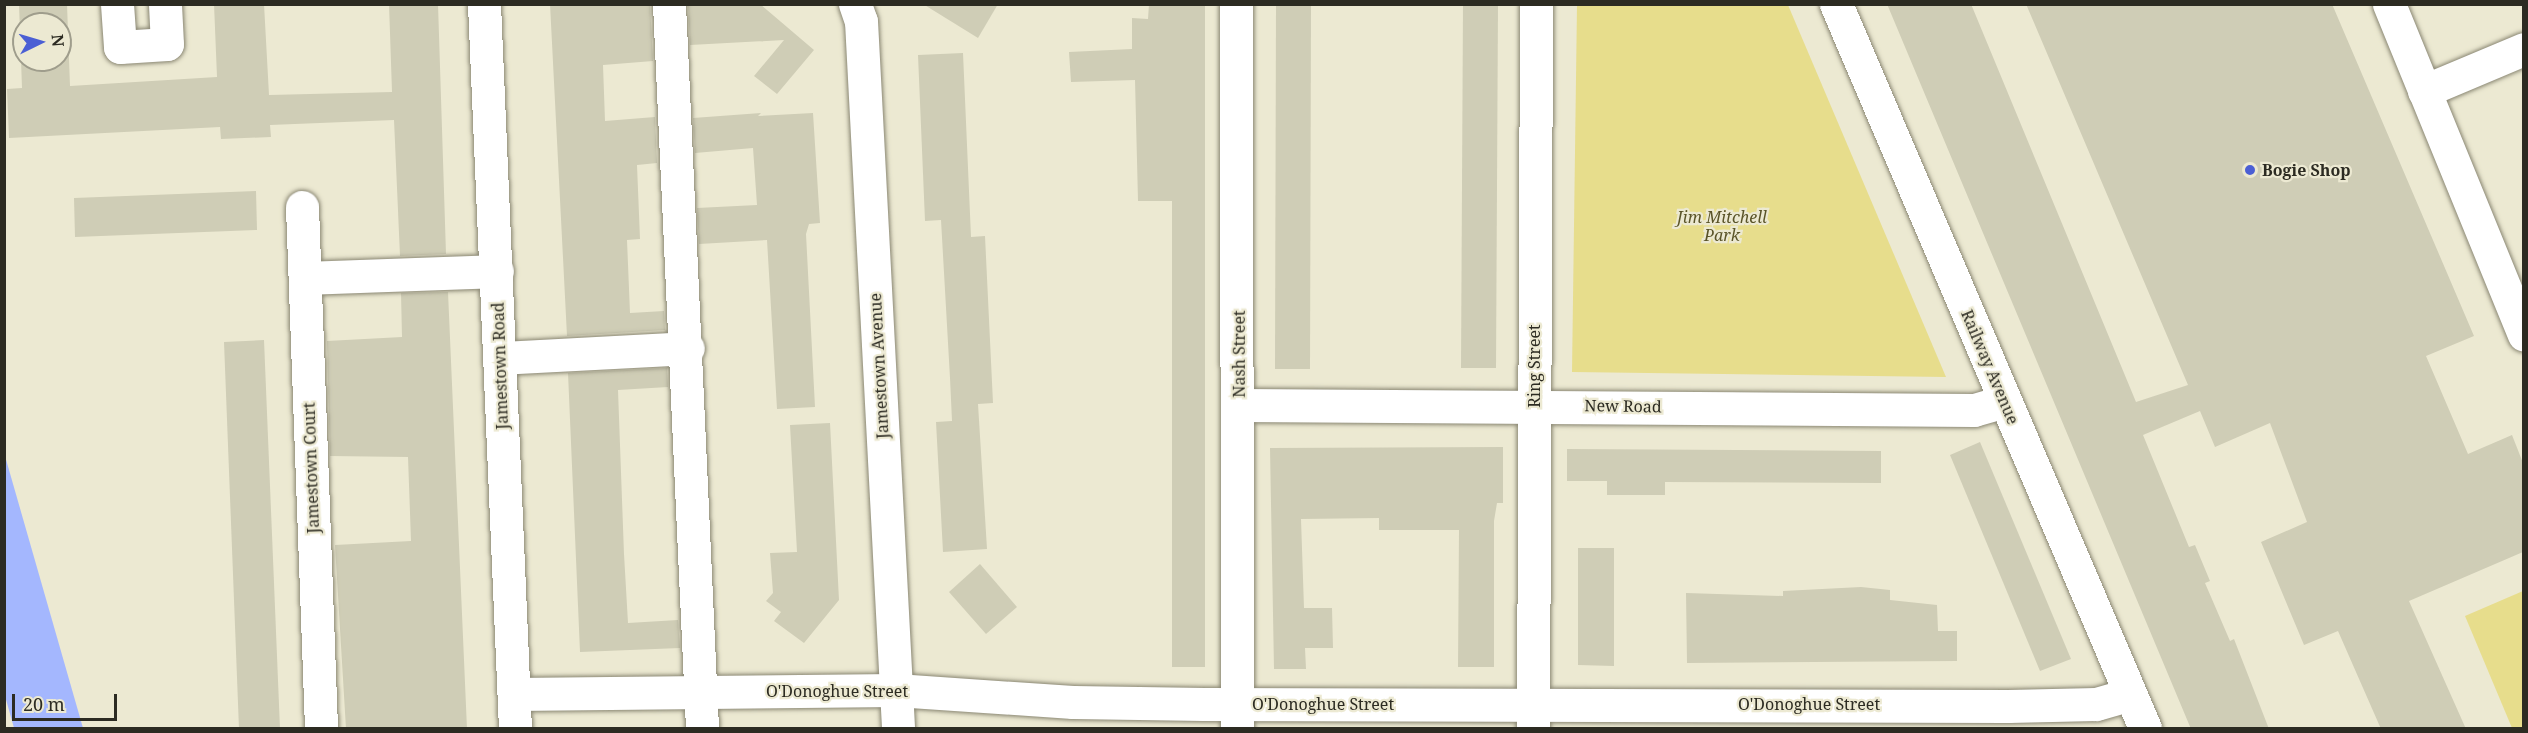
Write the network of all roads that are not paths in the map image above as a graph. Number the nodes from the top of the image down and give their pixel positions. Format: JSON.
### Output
{"nodes":[{"id":1,"x":117,"y":4,"type":"edge"},
{"id":2,"x":165,"y":4,"type":"edge"},
{"id":3,"x":484,"y":4,"type":"edge"},
{"id":4,"x":669,"y":4,"type":"edge"},
{"id":5,"x":855,"y":4,"type":"edge"},
{"id":6,"x":1236,"y":4,"type":"edge"},
{"id":7,"x":1536,"y":4,"type":"edge"},
{"id":8,"x":1836,"y":4,"type":"edge"},
{"id":9,"x":2389,"y":4,"type":"edge"},
{"id":10,"x":2523,"y":49,"type":"edge"},
{"id":11,"x":2424,"y":91,"type":"junction"},
{"id":12,"x":302,"y":207,"type":"dead end"},
{"id":13,"x":497,"y":271,"type":"junction"},
{"id":14,"x":306,"y":278,"type":"junction"},
{"id":15,"x":2513,"y":283,"type":"edge"},
{"id":16,"x":2523,"y":334,"type":"edge"},
{"id":17,"x":688,"y":348,"type":"junction"},
{"id":18,"x":500,"y":358,"type":"junction"},
{"id":19,"x":2005,"y":401,"type":"junction"},
{"id":20,"x":1240,"y":405,"type":"junction"},
{"id":21,"x":1535,"y":405,"type":"junction"},
{"id":22,"x":700,"y":690,"type":"junction"},
{"id":23,"x":896,"y":690,"type":"junction"},
{"id":24,"x":514,"y":694,"type":"junction"},
{"id":25,"x":2130,"y":694,"type":"junction"},
{"id":26,"x":1238,"y":716,"type":"edge"},
{"id":27,"x":1533,"y":716,"type":"edge"},
{"id":28,"x":321,"y":729,"type":"edge"},
{"id":29,"x":515,"y":729,"type":"edge"},
{"id":30,"x":702,"y":729,"type":"edge"},
{"id":31,"x":898,"y":729,"type":"edge"},
{"id":32,"x":2145,"y":729,"type":"edge"}],
"edges":[{"from":1,"to":2,"type":"street"},
{"from":3,"to":13,"type":"street","name":"Jamestown Road"},
{"from":4,"to":17,"type":"street"},
{"from":5,"to":23,"type":"street","name":"Jamestown Avenue"},
{"from":6,"to":20,"type":"street","name":"Nash Street"},
{"from":7,"to":21,"type":"street","name":"Ring Street"},
{"from":8,"to":19,"type":"street","name":"Railway Avenue"},
{"from":9,"to":11,"type":"street"},
{"from":10,"to":11,"type":"street"},
{"from":11,"to":15,"type":"street"},
{"from":12,"to":14,"type":"street","name":"Jamestown Court"},
{"from":13,"to":14,"type":"street"},
{"from":13,"to":18,"type":"street","name":"Jamestown Road"},
{"from":14,"to":28,"type":"street","name":"Jamestown Court"},
{"from":15,"to":16,"type":"street"},
{"from":17,"to":18,"type":"street"},
{"from":17,"to":22,"type":"street"},
{"from":18,"to":24,"type":"street","name":"Jamestown Road"},
{"from":19,"to":21,"type":"street","name":"New Road"},
{"from":19,"to":25,"type":"street","name":"Railway Avenue"},
{"from":20,"to":21,"type":"street","name":"New Road"},
{"from":20,"to":26,"type":"street","name":"Nash Street"},
{"from":21,"to":27,"type":"street","name":"Ring Street"},
{"from":22,"to":23,"type":"street","name":"O'Donoghue Street"},
{"from":22,"to":24,"type":"street","name":"O'Donoghue Street"},
{"from":22,"to":30,"type":"street"},
{"from":23,"to":26,"type":"street","name":"O'Donoghue Street"},
{"from":23,"to":31,"type":"street","name":"Jamestown Avenue"},
{"from":24,"to":29,"type":"street","name":"Jamestown Road"},
{"from":25,"to":27,"type":"street","name":"O'Donoghue Street"},
{"from":25,"to":32,"type":"street","name":"Railway Avenue"},
{"from":26,"to":27,"type":"street","name":"O'Donoghue Street"}]}
